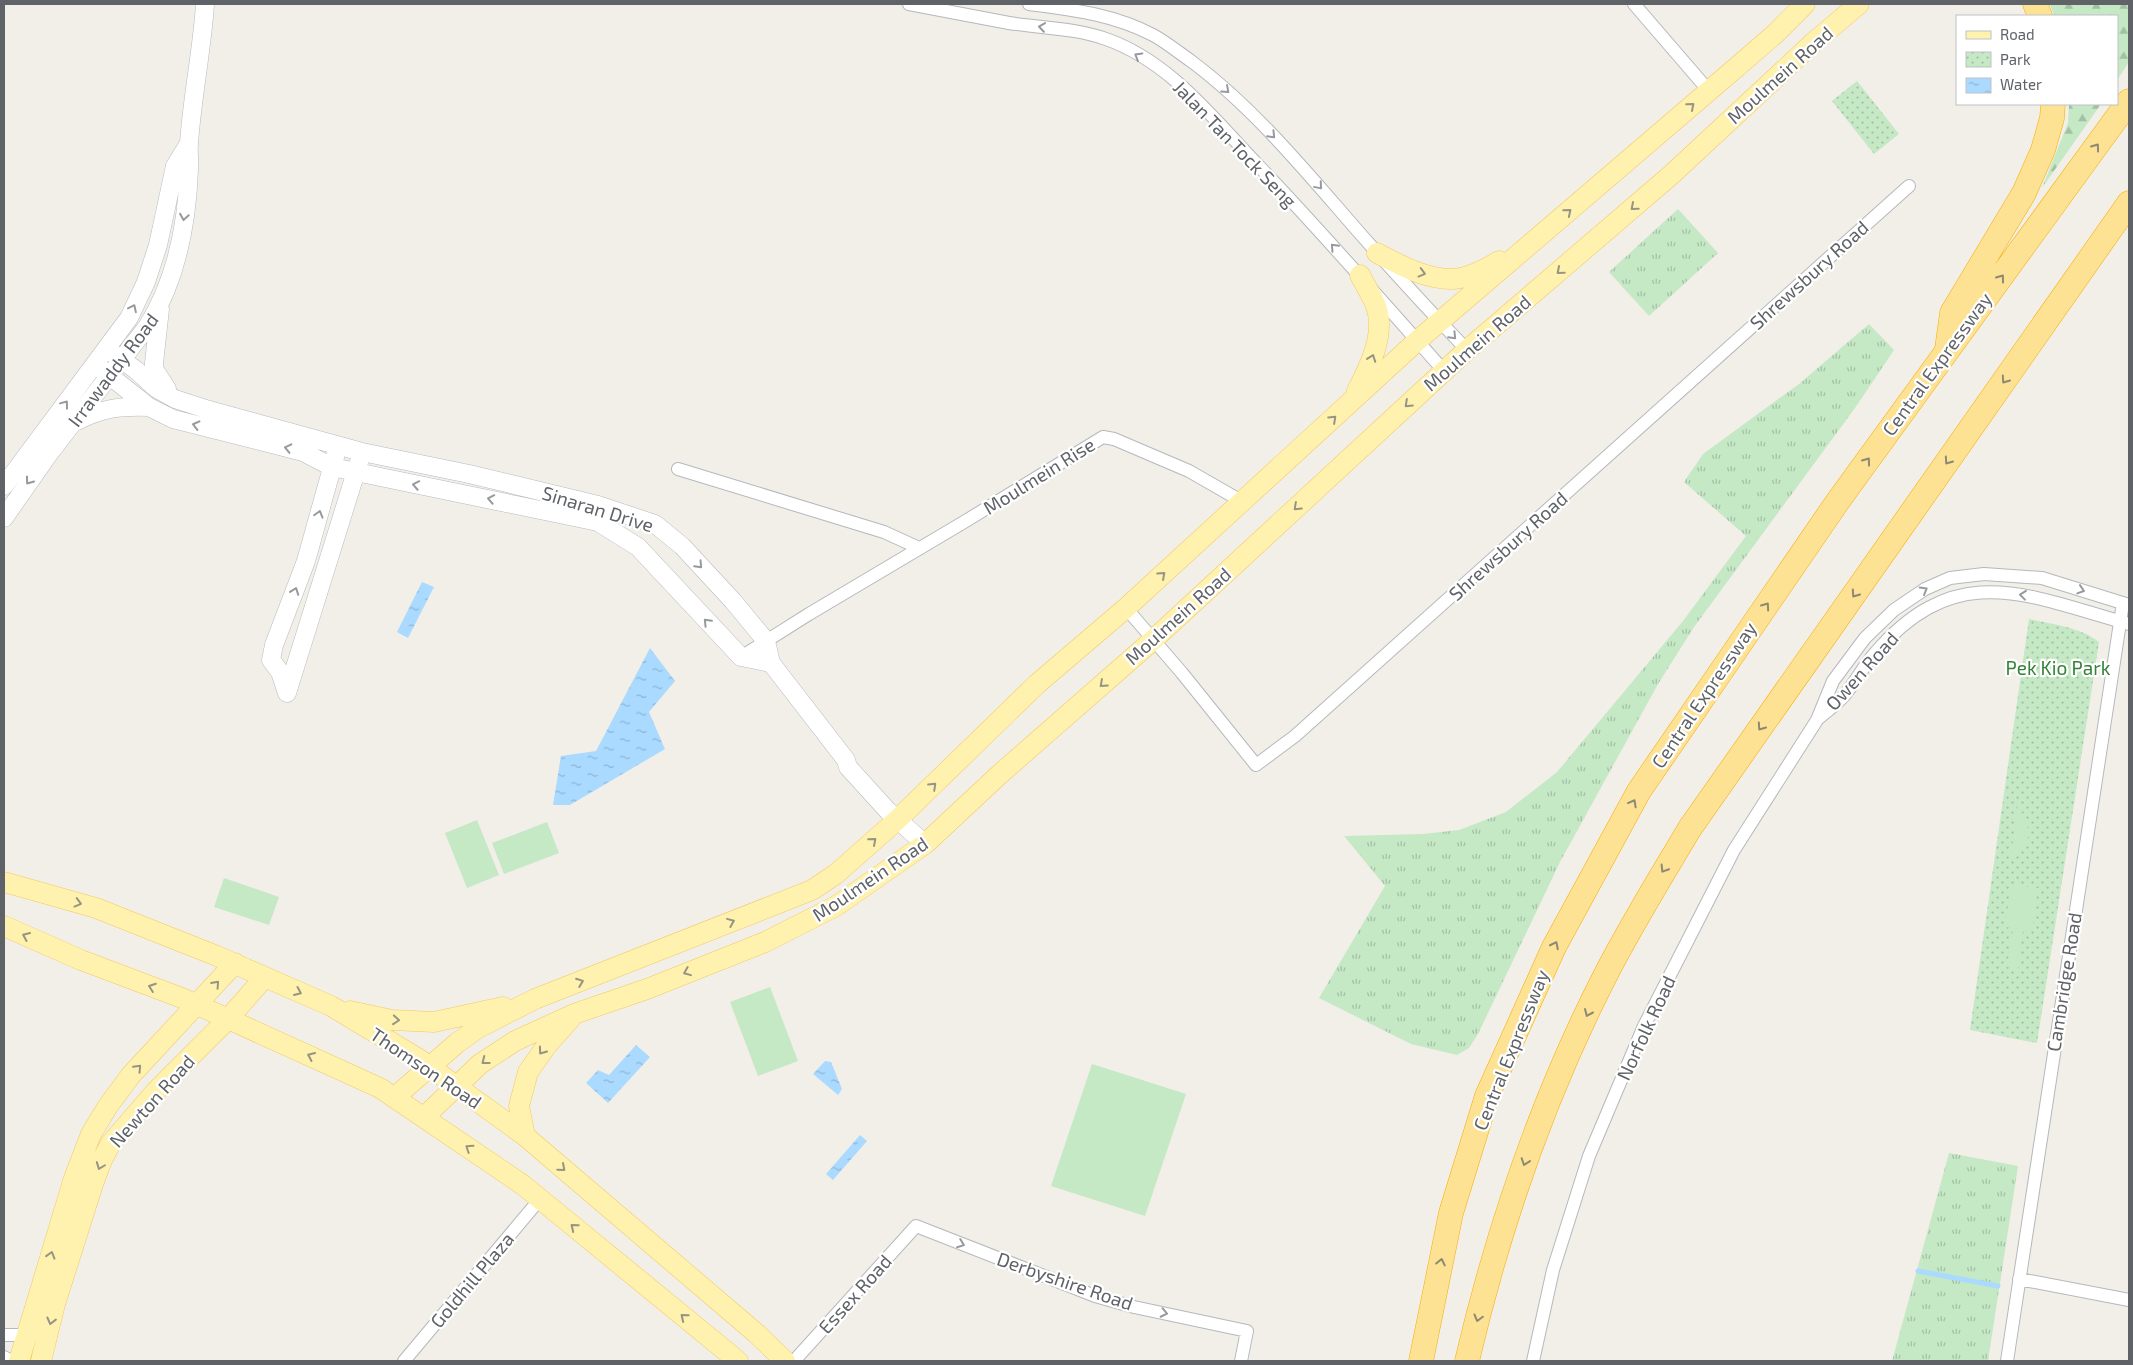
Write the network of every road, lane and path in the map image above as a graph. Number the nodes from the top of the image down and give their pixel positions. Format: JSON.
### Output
{"nodes":[{"id":1,"x":205,"y":4,"type":"edge"},
{"id":2,"x":909,"y":4,"type":"edge"},
{"id":3,"x":1029,"y":4,"type":"edge"},
{"id":4,"x":1634,"y":4,"type":"edge"},
{"id":5,"x":1805,"y":4,"type":"edge"},
{"id":6,"x":1859,"y":4,"type":"edge"},
{"id":7,"x":1709,"y":90,"type":"junction"},
{"id":8,"x":2129,"y":101,"type":"edge"},
{"id":9,"x":2053,"y":105,"type":"edge"},
{"id":10,"x":188,"y":145,"type":"junction"},
{"id":11,"x":1909,"y":186,"type":"dead end"},
{"id":12,"x":2129,"y":203,"type":"edge"},
{"id":13,"x":2129,"y":231,"type":"edge"},
{"id":14,"x":1531,"y":243,"type":"junction"},
{"id":15,"x":1378,"y":253,"type":"junction"},
{"id":16,"x":1360,"y":275,"type":"junction"},
{"id":17,"x":160,"y":306,"type":"junction"},
{"id":18,"x":1439,"y":321,"type":"junction"},
{"id":19,"x":1417,"y":341,"type":"junction"},
{"id":20,"x":2034,"y":341,"type":"junction"},
{"id":21,"x":107,"y":349,"type":"junction"},
{"id":22,"x":1467,"y":350,"type":"junction"},
{"id":23,"x":1946,"y":351,"type":"junction"},
{"id":24,"x":122,"y":359,"type":"junction"},
{"id":25,"x":96,"y":365,"type":"junction"},
{"id":26,"x":1444,"y":371,"type":"junction"},
{"id":27,"x":110,"y":376,"type":"junction"},
{"id":28,"x":175,"y":399,"type":"junction"},
{"id":29,"x":1351,"y":402,"type":"junction"},
{"id":30,"x":149,"y":407,"type":"junction"},
{"id":31,"x":72,"y":424,"type":"junction"},
{"id":32,"x":338,"y":444,"type":"junction"},
{"id":33,"x":362,"y":452,"type":"junction"},
{"id":34,"x":332,"y":467,"type":"junction"},
{"id":35,"x":678,"y":469,"type":"dead end"},
{"id":36,"x":356,"y":472,"type":"junction"},
{"id":37,"x":4,"y":486,"type":"edge"},
{"id":38,"x":1243,"y":502,"type":"junction"},
{"id":39,"x":4,"y":518,"type":"edge"},
{"id":40,"x":920,"y":548,"type":"junction"},
{"id":41,"x":2126,"y":604,"type":"edge"},
{"id":42,"x":1126,"y":608,"type":"junction"},
{"id":43,"x":2125,"y":623,"type":"edge"},
{"id":44,"x":1153,"y":640,"type":"junction"},
{"id":45,"x":766,"y":641,"type":"junction"},
{"id":46,"x":741,"y":657,"type":"junction"},
{"id":47,"x":771,"y":663,"type":"junction"},
{"id":48,"x":1818,"y":720,"type":"junction"},
{"id":49,"x":903,"y":814,"type":"junction"},
{"id":50,"x":925,"y":844,"type":"junction"},
{"id":51,"x":4,"y":882,"type":"edge"},
{"id":52,"x":4,"y":926,"type":"edge"},
{"id":53,"x":235,"y":963,"type":"junction"},
{"id":54,"x":266,"y":977,"type":"junction"},
{"id":55,"x":535,"y":1000,"type":"junction"},
{"id":56,"x":198,"y":1004,"type":"junction"},
{"id":57,"x":331,"y":1006,"type":"junction"},
{"id":58,"x":574,"y":1014,"type":"junction"},
{"id":59,"x":228,"y":1019,"type":"junction"},
{"id":60,"x":430,"y":1066,"type":"junction"},
{"id":61,"x":456,"y":1086,"type":"junction"},
{"id":62,"x":395,"y":1097,"type":"junction"},
{"id":63,"x":424,"y":1117,"type":"junction"},
{"id":64,"x":525,"y":1136,"type":"junction"},
{"id":65,"x":540,"y":1199,"type":"junction"},
{"id":66,"x":916,"y":1226,"type":"joint"},
{"id":67,"x":2019,"y":1279,"type":"junction"},
{"id":68,"x":2129,"y":1300,"type":"edge"},
{"id":69,"x":4,"y":1335,"type":"edge"},
{"id":70,"x":27,"y":1335,"type":"junction"},
{"id":71,"x":4,"y":1356,"type":"edge"},
{"id":72,"x":11,"y":1361,"type":"edge"},
{"id":73,"x":19,"y":1361,"type":"edge"},
{"id":74,"x":41,"y":1361,"type":"edge"},
{"id":75,"x":404,"y":1361,"type":"edge"},
{"id":76,"x":738,"y":1361,"type":"edge"},
{"id":77,"x":784,"y":1361,"type":"edge"},
{"id":78,"x":794,"y":1361,"type":"edge"},
{"id":79,"x":1241,"y":1361,"type":"edge"},
{"id":80,"x":1421,"y":1361,"type":"edge"},
{"id":81,"x":1467,"y":1361,"type":"edge"},
{"id":82,"x":1533,"y":1361,"type":"edge"},
{"id":83,"x":2007,"y":1361,"type":"edge"}],
"edges":[{"from":1,"to":10,"type":"street","name":"Irrawaddy Road"},
{"from":16,"to":2,"type":"street","name":"Jalan Tan Tock Seng","one_way":true},
{"from":3,"to":15,"type":"street","name":"Jalan Tan Tock Seng","one_way":true},
{"from":4,"to":7,"type":"street"},
{"from":5,"to":7,"type":"main road","name":"Moulmein Road"},
{"from":6,"to":22,"type":"main road","name":"Moulmein Road","one_way":true},
{"from":14,"to":7,"type":"main road","name":"Moulmein Road","one_way":true},
{"from":23,"to":8,"type":"highway","name":"Central Expressway","one_way":true},
{"from":9,"to":23,"type":"highway"},
{"from":10,"to":17,"type":"street","name":"Irrawaddy Road","one_way":true},
{"from":21,"to":10,"type":"street","name":"Irrawaddy Road","one_way":true},
{"from":11,"to":44,"type":"street","name":"Shrewsbury Road"},
{"from":12,"to":20,"type":"highway"},
{"from":13,"to":20,"type":"highway"},
{"from":15,"to":14,"type":"main road","one_way":true},
{"from":14,"to":18,"type":"main road","name":"Moulmein Road"},
{"from":15,"to":18,"type":"street","name":"Jalan Tan Tock Seng"},
{"from":16,"to":19,"type":"street","name":"Jalan Tan Tock Seng"},
{"from":29,"to":16,"type":"main road","one_way":true},
{"from":17,"to":24,"type":"street","name":"Irrawaddy Road"},
{"from":17,"to":28,"type":"street"},
{"from":18,"to":19,"type":"main road","name":"Moulmein Road"},
{"from":18,"to":22,"type":"street","name":"Jalan Tan Tock Seng","one_way":true},
{"from":19,"to":26,"type":"street","name":"Jalan Tan Tock Seng"},
{"from":19,"to":29,"type":"main road","name":"Moulmein Road"},
{"from":20,"to":81,"type":"highway","one_way":true},
{"from":21,"to":24,"type":"street","name":"Sinaran Drive"},
{"from":21,"to":25,"type":"street","name":"Irrawaddy Road"},
{"from":22,"to":26,"type":"main road","name":"Moulmein Road"},
{"from":80,"to":23,"type":"highway","name":"Central Expressway","one_way":true},
{"from":24,"to":27,"type":"street","name":"Irrawaddy Road"},
{"from":24,"to":28,"type":"street","name":"Sinaran Drive"},
{"from":25,"to":27,"type":"street","name":"Sinaran Drive"},
{"from":37,"to":25,"type":"street","name":"Irrawaddy Road","one_way":true},
{"from":26,"to":44,"type":"main road","name":"Moulmein Road","one_way":true},
{"from":27,"to":30,"type":"street","name":"Sinaran Drive"},
{"from":27,"to":31,"type":"street","name":"Irrawaddy Road"},
{"from":28,"to":32,"type":"street","name":"Sinaran Drive"},
{"from":38,"to":29,"type":"main road","name":"Moulmein Road","one_way":true},
{"from":30,"to":31,"type":"street"},
{"from":34,"to":30,"type":"street","name":"Sinaran Drive","one_way":true},
{"from":31,"to":39,"type":"street","name":"Irrawaddy Road","one_way":true},
{"from":32,"to":33,"type":"street","name":"Sinaran Drive"},
{"from":32,"to":34,"type":"street"},
{"from":33,"to":36,"type":"street"},
{"from":33,"to":45,"type":"street","name":"Sinaran Drive","one_way":true},
{"from":34,"to":36,"type":"street","name":"Sinaran Drive"},
{"from":36,"to":34,"type":"street","one_way":true},
{"from":35,"to":40,"type":"street"},
{"from":46,"to":36,"type":"street","name":"Sinaran Drive","one_way":true},
{"from":38,"to":40,"type":"street","name":"Moulmein Rise"},
{"from":42,"to":38,"type":"main road","name":"Moulmein Road","one_way":true},
{"from":40,"to":45,"type":"street","name":"Moulmein Rise"},
{"from":41,"to":43,"type":"street","name":"Cambridge Road"},
{"from":48,"to":41,"type":"street","name":"Owen Road","one_way":true},
{"from":42,"to":44,"type":"street","name":"Shrewsbury Road"},
{"from":49,"to":42,"type":"main road","name":"Moulmein Road","one_way":true},
{"from":43,"to":48,"type":"street","name":"Owen Road","one_way":true},
{"from":43,"to":67,"type":"street","name":"Cambridge Road"},
{"from":44,"to":50,"type":"main road","name":"Moulmein Road","one_way":true},
{"from":45,"to":46,"type":"street","name":"Moulmein Rise"},
{"from":45,"to":47,"type":"street","name":"Sinaran Drive"},
{"from":46,"to":47,"type":"street"},
{"from":47,"to":49,"type":"street","name":"Sinaran Drive"},
{"from":48,"to":82,"type":"street","name":"Norfolk Road"},
{"from":49,"to":50,"type":"street","name":"Sinaran Drive"},
{"from":55,"to":49,"type":"main road","name":"Moulmein Road","one_way":true},
{"from":50,"to":58,"type":"main road","name":"Moulmein Road","one_way":true},
{"from":51,"to":53,"type":"main road","name":"Thomson Road","one_way":true},
{"from":56,"to":52,"type":"main road","one_way":true},
{"from":53,"to":54,"type":"main road","name":"Thomson Road"},
{"from":56,"to":53,"type":"main road","one_way":true},
{"from":54,"to":57,"type":"main road","name":"Thomson Road","one_way":true},
{"from":54,"to":59,"type":"main road","name":"Newton Road"},
{"from":57,"to":55,"type":"main road","one_way":true},
{"from":55,"to":60,"type":"main road","name":"Moulmein Road"},
{"from":56,"to":59,"type":"main road"},
{"from":70,"to":56,"type":"main road","name":"Newton Road","one_way":true},
{"from":57,"to":60,"type":"main road","name":"Thomson Road"},
{"from":58,"to":61,"type":"main road","name":"Moulmein Road","one_way":true},
{"from":58,"to":64,"type":"main road","one_way":true},
{"from":62,"to":59,"type":"main road","one_way":true},
{"from":59,"to":74,"type":"main road","name":"Newton Road","one_way":true},
{"from":60,"to":61,"type":"main road","name":"Thomson Road"},
{"from":60,"to":62,"type":"main road","name":"Moulmein Road"},
{"from":61,"to":63,"type":"main road","name":"Moulmein Road"},
{"from":61,"to":64,"type":"main road","name":"Thomson Road"},
{"from":62,"to":63,"type":"main road"},
{"from":65,"to":63,"type":"main road","one_way":true},
{"from":64,"to":77,"type":"main road","name":"Thomson Road","one_way":true},
{"from":65,"to":75,"type":"street","name":"Goldhill Plaza"},
{"from":76,"to":65,"type":"main road","one_way":true},
{"from":66,"to":78,"type":"street","name":"Essex Road"},
{"from":66,"to":79,"type":"street","name":"Derbyshire Road","one_way":true},
{"from":67,"to":68,"type":"street"},
{"from":67,"to":83,"type":"street","name":"Cambridge Road"},
{"from":69,"to":70,"type":"street"},
{"from":70,"to":73,"type":"main road","name":"Newton Road"},
{"from":71,"to":72,"type":"street"}]}
